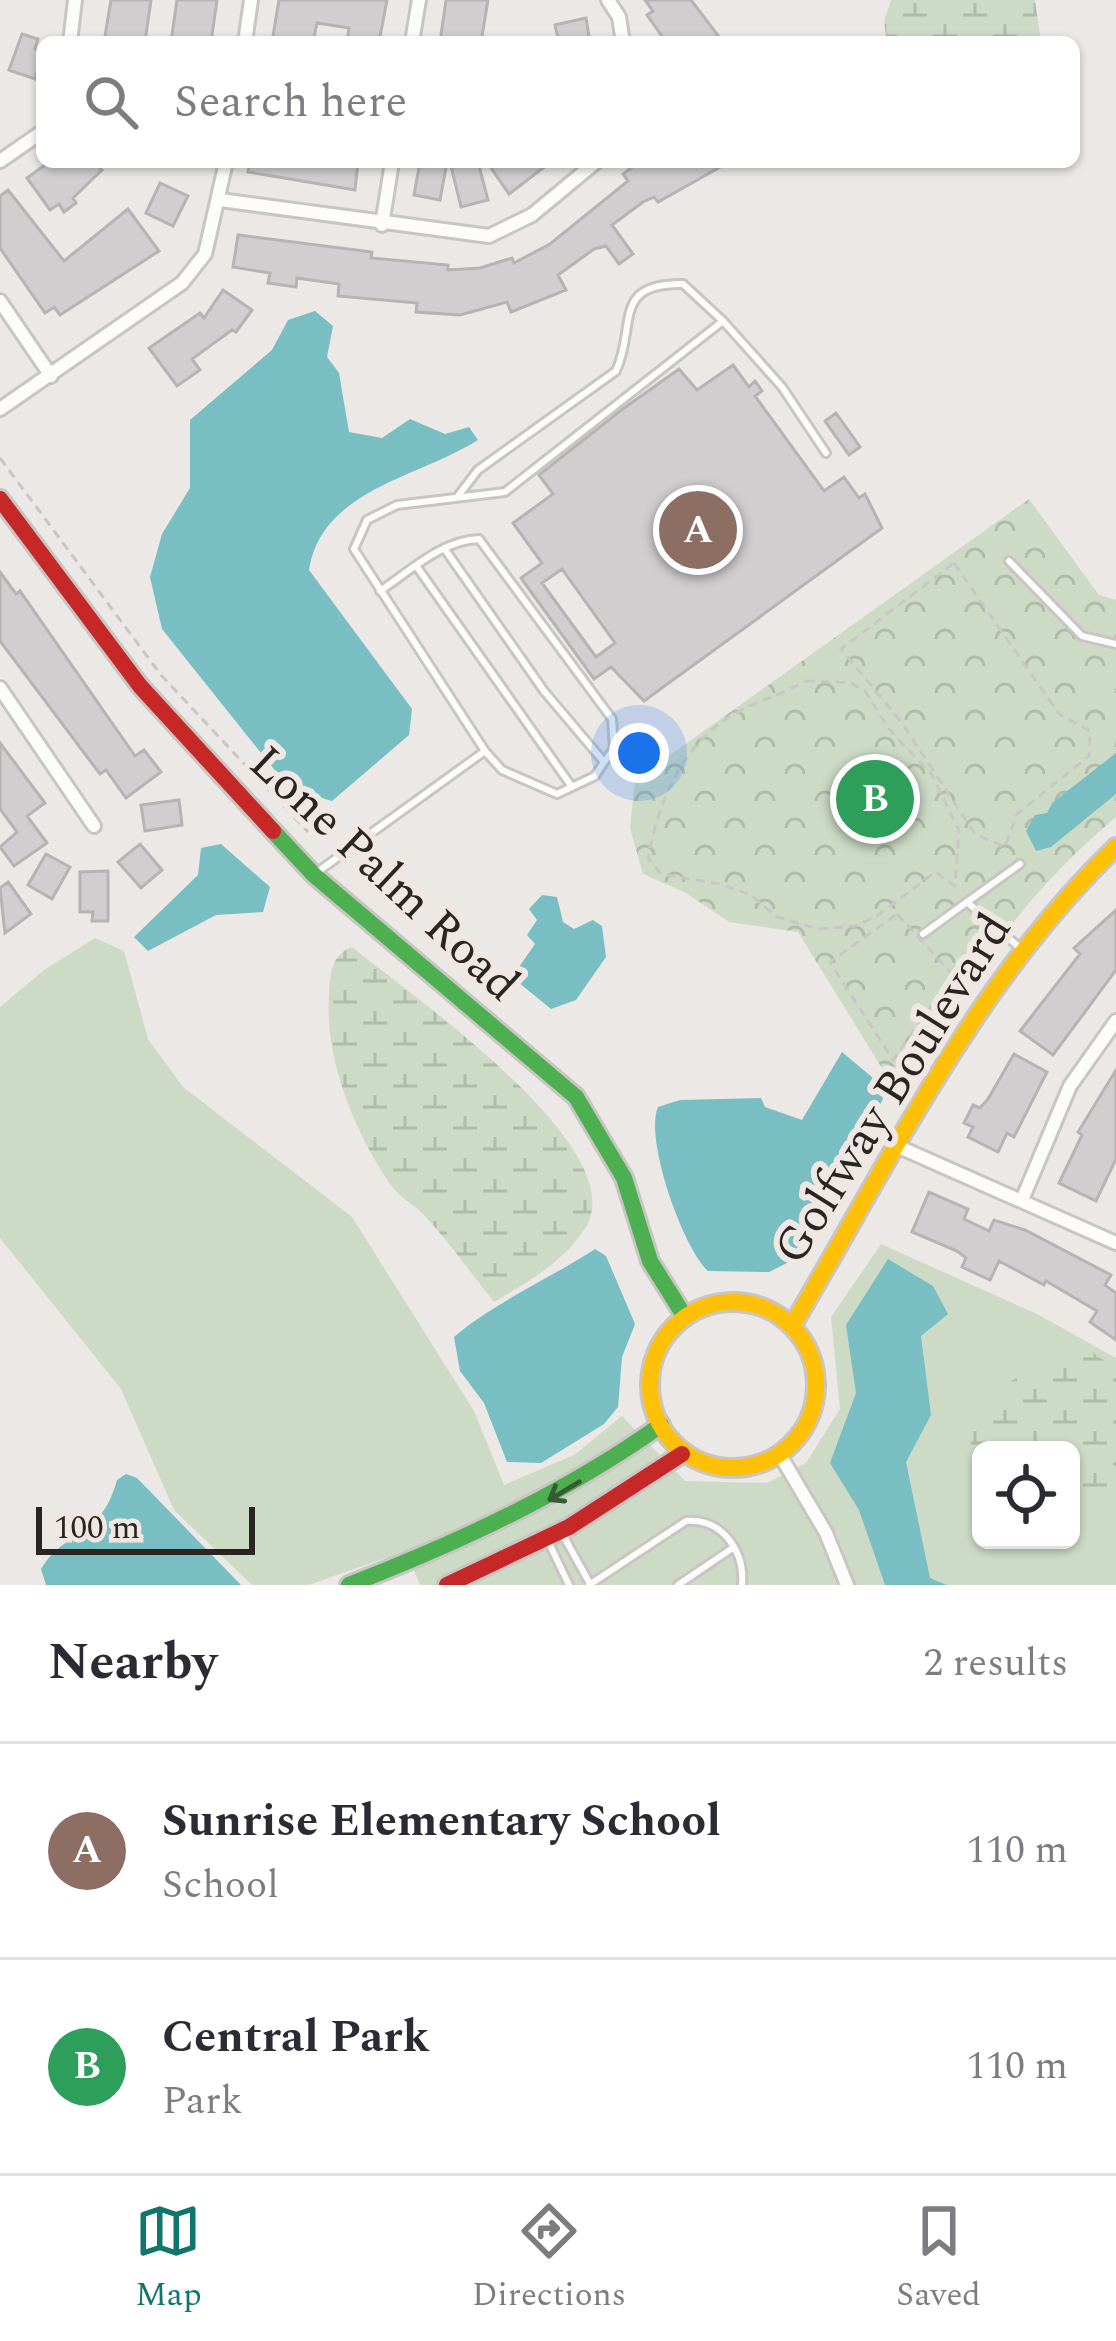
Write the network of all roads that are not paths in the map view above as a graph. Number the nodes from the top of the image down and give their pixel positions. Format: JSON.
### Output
{"nodes":[{"id":1,"x":74,"y":0,"type":"edge"},
{"id":2,"x":251,"y":0,"type":"edge"},
{"id":3,"x":419,"y":0,"type":"edge"},
{"id":4,"x":608,"y":0,"type":"edge"},
{"id":5,"x":71,"y":36,"type":"edge"},
{"id":6,"x":245,"y":36,"type":"edge"},
{"id":7,"x":413,"y":36,"type":"edge"},
{"id":8,"x":622,"y":36,"type":"edge"},
{"id":9,"x":36,"y":136,"type":"edge"},
{"id":10,"x":0,"y":161,"type":"edge"},
{"id":11,"x":225,"y":168,"type":"edge"},
{"id":12,"x":391,"y":168,"type":"edge"},
{"id":13,"x":589,"y":168,"type":"edge"},
{"id":14,"x":220,"y":200,"type":"junction"},
{"id":15,"x":382,"y":224,"type":"junction"},
{"id":16,"x":0,"y":302,"type":"edge"},
{"id":17,"x":723,"y":321,"type":"junction"},
{"id":18,"x":51,"y":376,"type":"junction"},
{"id":19,"x":0,"y":409,"type":"edge"},
{"id":20,"x":826,"y":453,"type":"dead end"},
{"id":21,"x":458,"y":496,"type":"junction"},
{"id":22,"x":0,"y":499,"type":"edge"},
{"id":23,"x":444,"y":548,"type":"junction"},
{"id":24,"x":1009,"y":562,"type":"dead end"},
{"id":25,"x":417,"y":566,"type":"junction"},
{"id":26,"x":380,"y":591,"type":"junction"},
{"id":27,"x":1116,"y":644,"type":"edge"},
{"id":28,"x":0,"y":688,"type":"edge"},
{"id":29,"x":485,"y":751,"type":"junction"},
{"id":30,"x":604,"y":763,"type":"junction"},
{"id":31,"x":572,"y":787,"type":"junction"},
{"id":32,"x":94,"y":826,"type":"dead end"},
{"id":33,"x":1116,"y":847,"type":"edge"},
{"id":34,"x":1020,"y":863,"type":"dead end"},
{"id":35,"x":314,"y":875,"type":"junction"},
{"id":36,"x":967,"y":902,"type":"junction"},
{"id":37,"x":923,"y":934,"type":"dead end"},
{"id":38,"x":1021,"y":948,"type":"junction"},
{"id":39,"x":1116,"y":1021,"type":"edge"},
{"id":40,"x":899,"y":1148,"type":"junction"},
{"id":41,"x":1022,"y":1200,"type":"junction"},
{"id":42,"x":1116,"y":1244,"type":"edge"},
{"id":43,"x":685,"y":1317,"type":"junction"},
{"id":44,"x":792,"y":1326,"type":"junction"},
{"id":45,"x":661,"y":1425,"type":"junction"},
{"id":46,"x":682,"y":1454,"type":"junction"},
{"id":47,"x":780,"y":1454,"type":"junction"},
{"id":48,"x":530,"y":1510,"type":"junction"},
{"id":49,"x":551,"y":1536,"type":"junction"},
{"id":50,"x":734,"y":1546,"type":"junction"},
{"id":51,"x":349,"y":1585,"type":"edge"},
{"id":52,"x":447,"y":1585,"type":"edge"},
{"id":53,"x":569,"y":1585,"type":"edge"},
{"id":54,"x":590,"y":1585,"type":"edge"},
{"id":55,"x":678,"y":1585,"type":"edge"},
{"id":56,"x":742,"y":1585,"type":"edge"},
{"id":57,"x":847,"y":1585,"type":"edge"}],
"edges":[{"from":1,"to":5,"type":"street"},
{"from":2,"to":6,"type":"street"},
{"from":3,"to":7,"type":"street"},
{"from":4,"to":8,"type":"street"},
{"from":9,"to":10,"type":"street"},
{"from":11,"to":14,"type":"street"},
{"from":12,"to":15,"type":"street"},
{"from":13,"to":15,"type":"street"},
{"from":14,"to":15,"type":"street"},
{"from":14,"to":18,"type":"street"},
{"from":16,"to":18,"type":"street"},
{"from":17,"to":20,"type":"lane"},
{"from":17,"to":21,"type":"lane"},
{"from":17,"to":21,"type":"lane"},
{"from":18,"to":19,"type":"street"},
{"from":21,"to":26,"type":"lane"},
{"from":22,"to":35,"type":"street","name":"Lone Palm Road"},
{"from":23,"to":25,"type":"lane"},
{"from":23,"to":30,"type":"lane"},
{"from":23,"to":30,"type":"lane"},
{"from":24,"to":27,"type":"lane"},
{"from":25,"to":26,"type":"lane"},
{"from":25,"to":31,"type":"lane"},
{"from":26,"to":29,"type":"lane"},
{"from":28,"to":32,"type":"street"},
{"from":29,"to":31,"type":"lane"},
{"from":29,"to":35,"type":"lane"},
{"from":30,"to":31,"type":"lane"},
{"from":33,"to":38,"type":"street","name":"Golfway Boulevard"},
{"from":34,"to":36,"type":"lane"},
{"from":35,"to":43,"type":"street","name":"Lone Palm Road"},
{"from":36,"to":37,"type":"lane"},
{"from":36,"to":38,"type":"lane"},
{"from":38,"to":40,"type":"street","name":"Golfway Boulevard"},
{"from":39,"to":41,"type":"street"},
{"from":40,"to":41,"type":"street"},
{"from":40,"to":44,"type":"street","name":"Golfway Boulevard"},
{"from":41,"to":42,"type":"street"},
{"from":43,"to":44,"type":"street"},
{"from":43,"to":45,"type":"street"},
{"from":44,"to":47,"type":"street"},
{"from":45,"to":46,"type":"street"},
{"from":45,"to":48,"type":"street","one_way":true},
{"from":46,"to":47,"type":"street"},
{"from":46,"to":49,"type":"street"},
{"from":47,"to":57,"type":"street"},
{"from":48,"to":49,"type":"street"},
{"from":48,"to":51,"type":"street"},
{"from":49,"to":52,"type":"street"},
{"from":49,"to":53,"type":"lane"},
{"from":49,"to":54,"type":"lane"},
{"from":50,"to":54,"type":"lane"},
{"from":50,"to":55,"type":"lane"},
{"from":50,"to":56,"type":"lane"}]}
